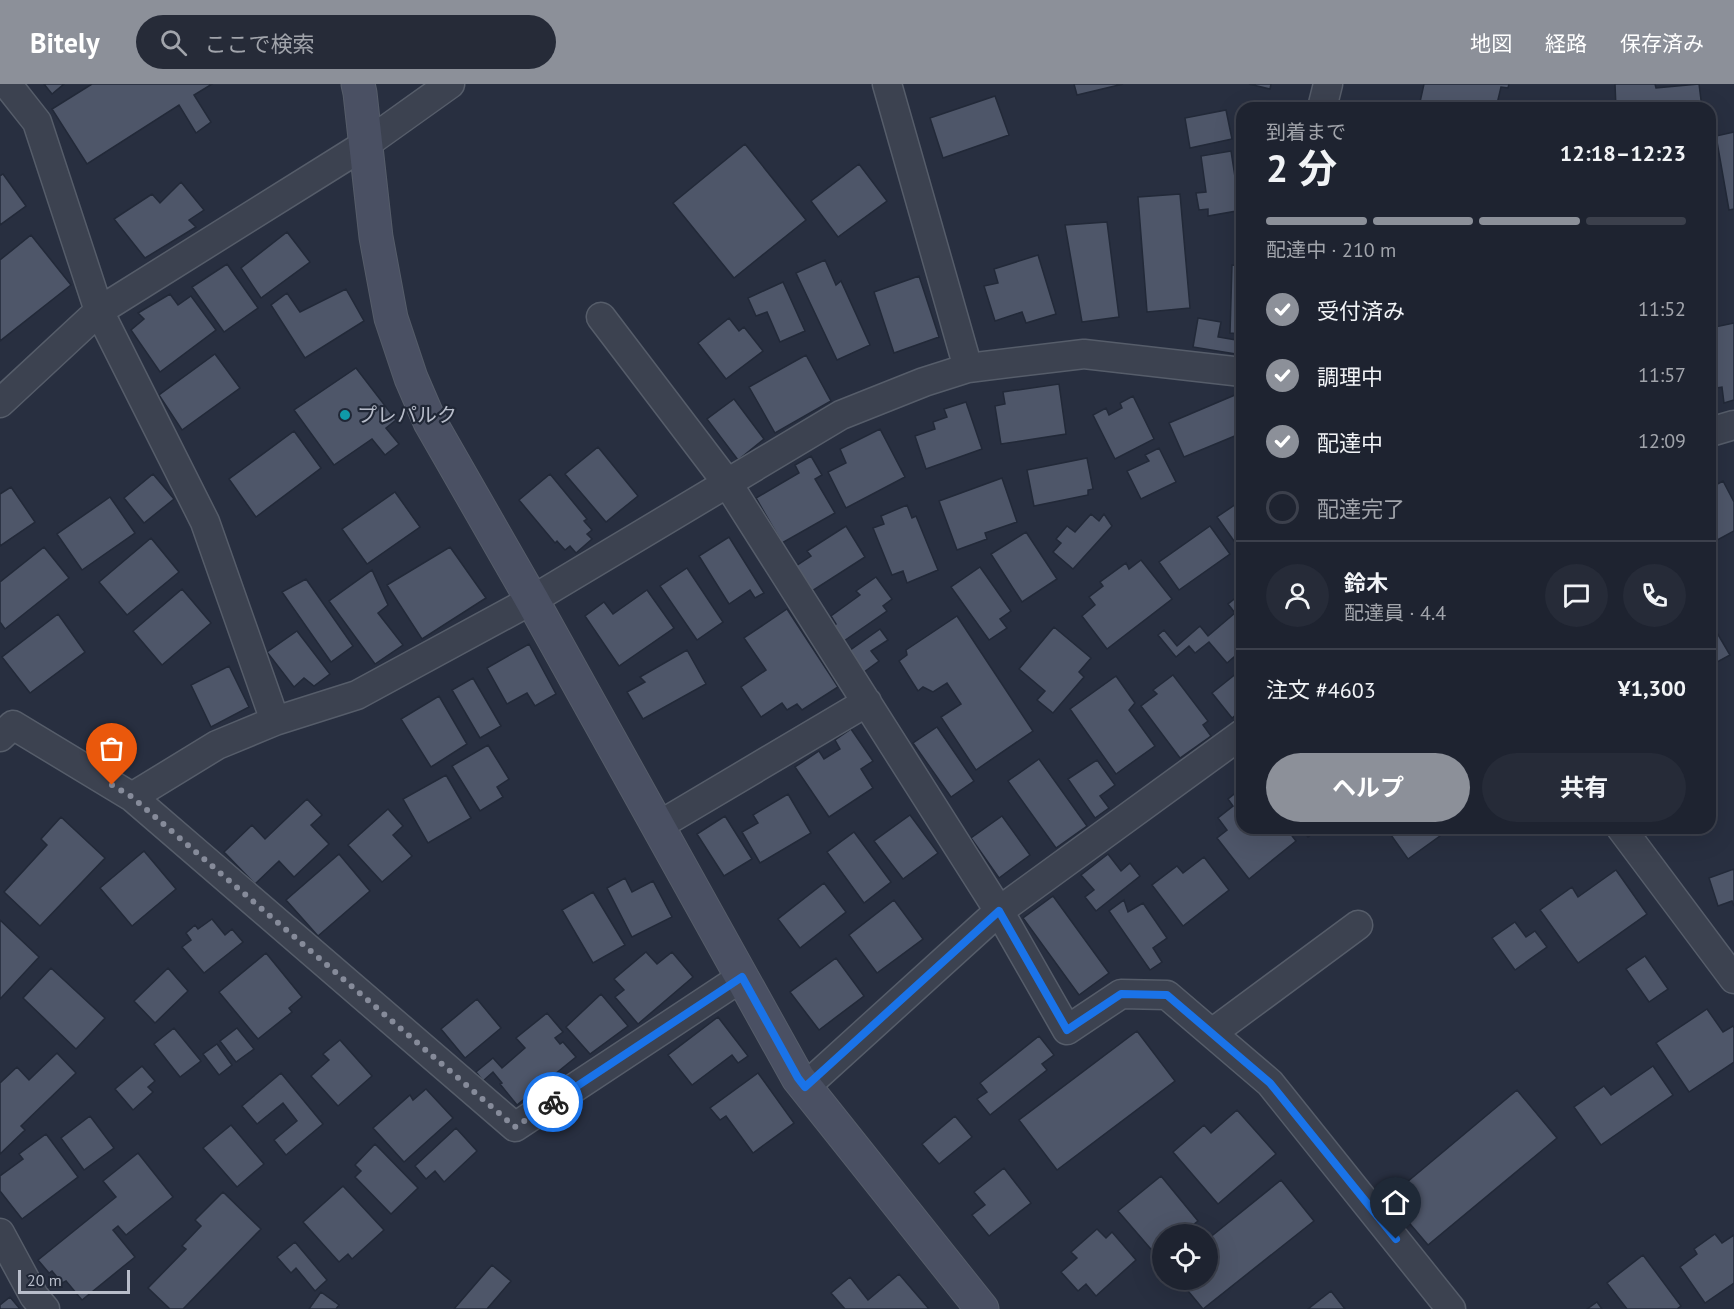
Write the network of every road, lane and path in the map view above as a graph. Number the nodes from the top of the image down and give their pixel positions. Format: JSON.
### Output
{"nodes":[{"id":1,"x":8,"y":84,"type":"edge"},
{"id":2,"x":358,"y":84,"type":"edge"},
{"id":3,"x":450,"y":84,"type":"edge"},
{"id":4,"x":887,"y":84,"type":"edge"},
{"id":5,"x":1328,"y":84,"type":"edge"},
{"id":6,"x":1324,"y":102,"type":"edge"},
{"id":7,"x":366,"y":144,"type":"junction"},
{"id":8,"x":99,"y":311,"type":"junction"},
{"id":9,"x":601,"y":317,"type":"dead end"},
{"id":10,"x":968,"y":368,"type":"junction"},
{"id":11,"x":1236,"y":371,"type":"edge"},
{"id":12,"x":0,"y":403,"type":"edge"},
{"id":13,"x":1734,"y":425,"type":"edge"},
{"id":14,"x":1716,"y":430,"type":"edge"},
{"id":15,"x":728,"y":484,"type":"junction"},
{"id":16,"x":532,"y":600,"type":"junction"},
{"id":17,"x":867,"y":702,"type":"junction"},
{"id":18,"x":275,"y":721,"type":"junction"},
{"id":19,"x":4,"y":723,"type":"edge"},
{"id":20,"x":1236,"y":738,"type":"edge"},
{"id":21,"x":132,"y":797,"type":"junction"},
{"id":22,"x":658,"y":826,"type":"junction"},
{"id":23,"x":1625,"y":834,"type":"edge"},
{"id":24,"x":999,"y":911,"type":"junction"},
{"id":25,"x":1358,"y":925,"type":"dead end"},
{"id":26,"x":742,"y":977,"type":"junction"},
{"id":27,"x":1734,"y":979,"type":"edge"},
{"id":28,"x":1212,"y":1032,"type":"junction"},
{"id":29,"x":805,"y":1087,"type":"junction"},
{"id":30,"x":0,"y":1233,"type":"edge"},
{"id":31,"x":45,"y":1309,"type":"edge"},
{"id":32,"x":982,"y":1309,"type":"edge"},
{"id":33,"x":1451,"y":1309,"type":"edge"}],
"edges":[{"from":1,"to":8,"type":"street"},
{"from":2,"to":7,"type":"street"},
{"from":3,"to":7,"type":"street"},
{"from":4,"to":10,"type":"street"},
{"from":5,"to":6,"type":"street"},
{"from":7,"to":8,"type":"street"},
{"from":7,"to":16,"type":"street"},
{"from":8,"to":12,"type":"street"},
{"from":8,"to":18,"type":"street"},
{"from":9,"to":15,"type":"street"},
{"from":10,"to":11,"type":"street"},
{"from":10,"to":15,"type":"street"},
{"from":13,"to":14,"type":"street"},
{"from":15,"to":16,"type":"street"},
{"from":15,"to":17,"type":"street"},
{"from":16,"to":18,"type":"street"},
{"from":16,"to":22,"type":"street"},
{"from":17,"to":22,"type":"street"},
{"from":17,"to":24,"type":"street"},
{"from":18,"to":21,"type":"street"},
{"from":19,"to":21,"type":"street"},
{"from":20,"to":24,"type":"street"},
{"from":21,"to":26,"type":"street"},
{"from":22,"to":26,"type":"street"},
{"from":23,"to":27,"type":"street"},
{"from":24,"to":28,"type":"street"},
{"from":24,"to":29,"type":"street"},
{"from":25,"to":28,"type":"street"},
{"from":26,"to":29,"type":"street"},
{"from":28,"to":33,"type":"street"},
{"from":29,"to":32,"type":"street"},
{"from":30,"to":31,"type":"street"}]}
